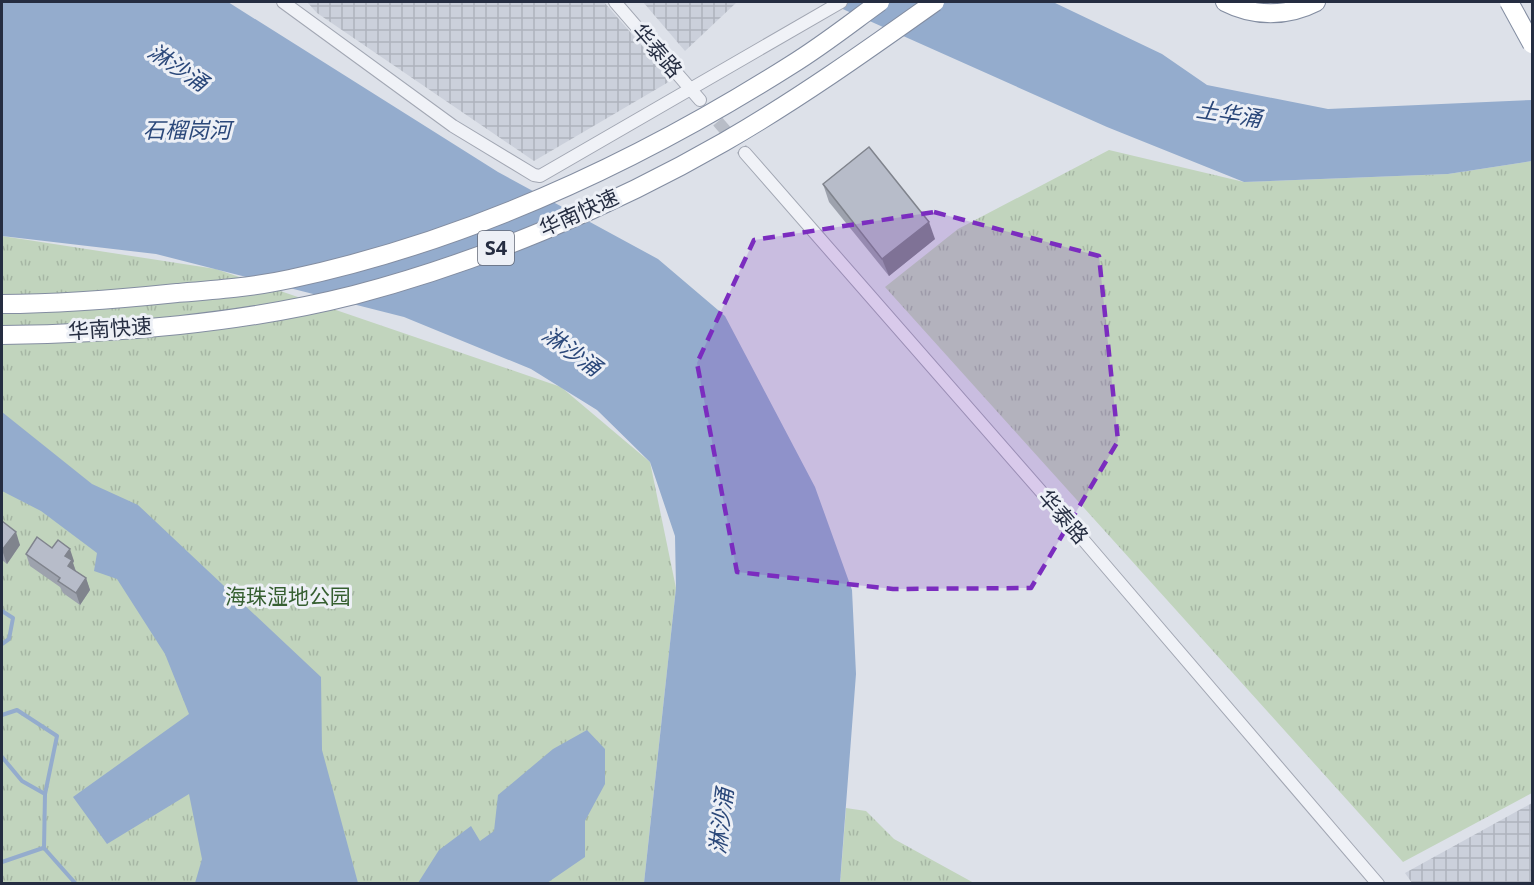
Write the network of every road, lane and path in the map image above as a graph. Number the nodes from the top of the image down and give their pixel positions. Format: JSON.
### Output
{"nodes":[{"id":1,"x":283,"y":2,"type":"edge"},
{"id":2,"x":615,"y":2,"type":"edge"},
{"id":3,"x":841,"y":2,"type":"edge"},
{"id":4,"x":880,"y":2,"type":"edge"},
{"id":5,"x":935,"y":2,"type":"edge"},
{"id":6,"x":1225,"y":2,"type":"edge"},
{"id":7,"x":1316,"y":2,"type":"edge"},
{"id":8,"x":1509,"y":2,"type":"edge"},
{"id":9,"x":1533,"y":44,"type":"edge"},
{"id":10,"x":689,"y":88,"type":"junction"},
{"id":11,"x":700,"y":100,"type":"tunnel mouth"},
{"id":12,"x":745,"y":153,"type":"tunnel mouth"},
{"id":13,"x":2,"y":304,"type":"edge"},
{"id":14,"x":2,"y":335,"type":"edge"},
{"id":15,"x":1378,"y":884,"type":"edge"}],
"edges":[{"from":1,"to":10,"type":"street"},
{"from":2,"to":10,"type":"street","name":"华泰路"},
{"from":3,"to":10,"type":"street"},
{"from":4,"to":13,"type":"highway","name":"华南快速","number":"S4","bridge":true},
{"from":5,"to":14,"type":"highway","name":"华南快速","number":"S4","bridge":true},
{"from":6,"to":7,"type":"highway"},
{"from":8,"to":9,"type":"highway","bridge":true},
{"from":10,"to":11,"type":"street","name":"华泰路"},
{"from":12,"to":15,"type":"street","name":"华泰路"}]}
